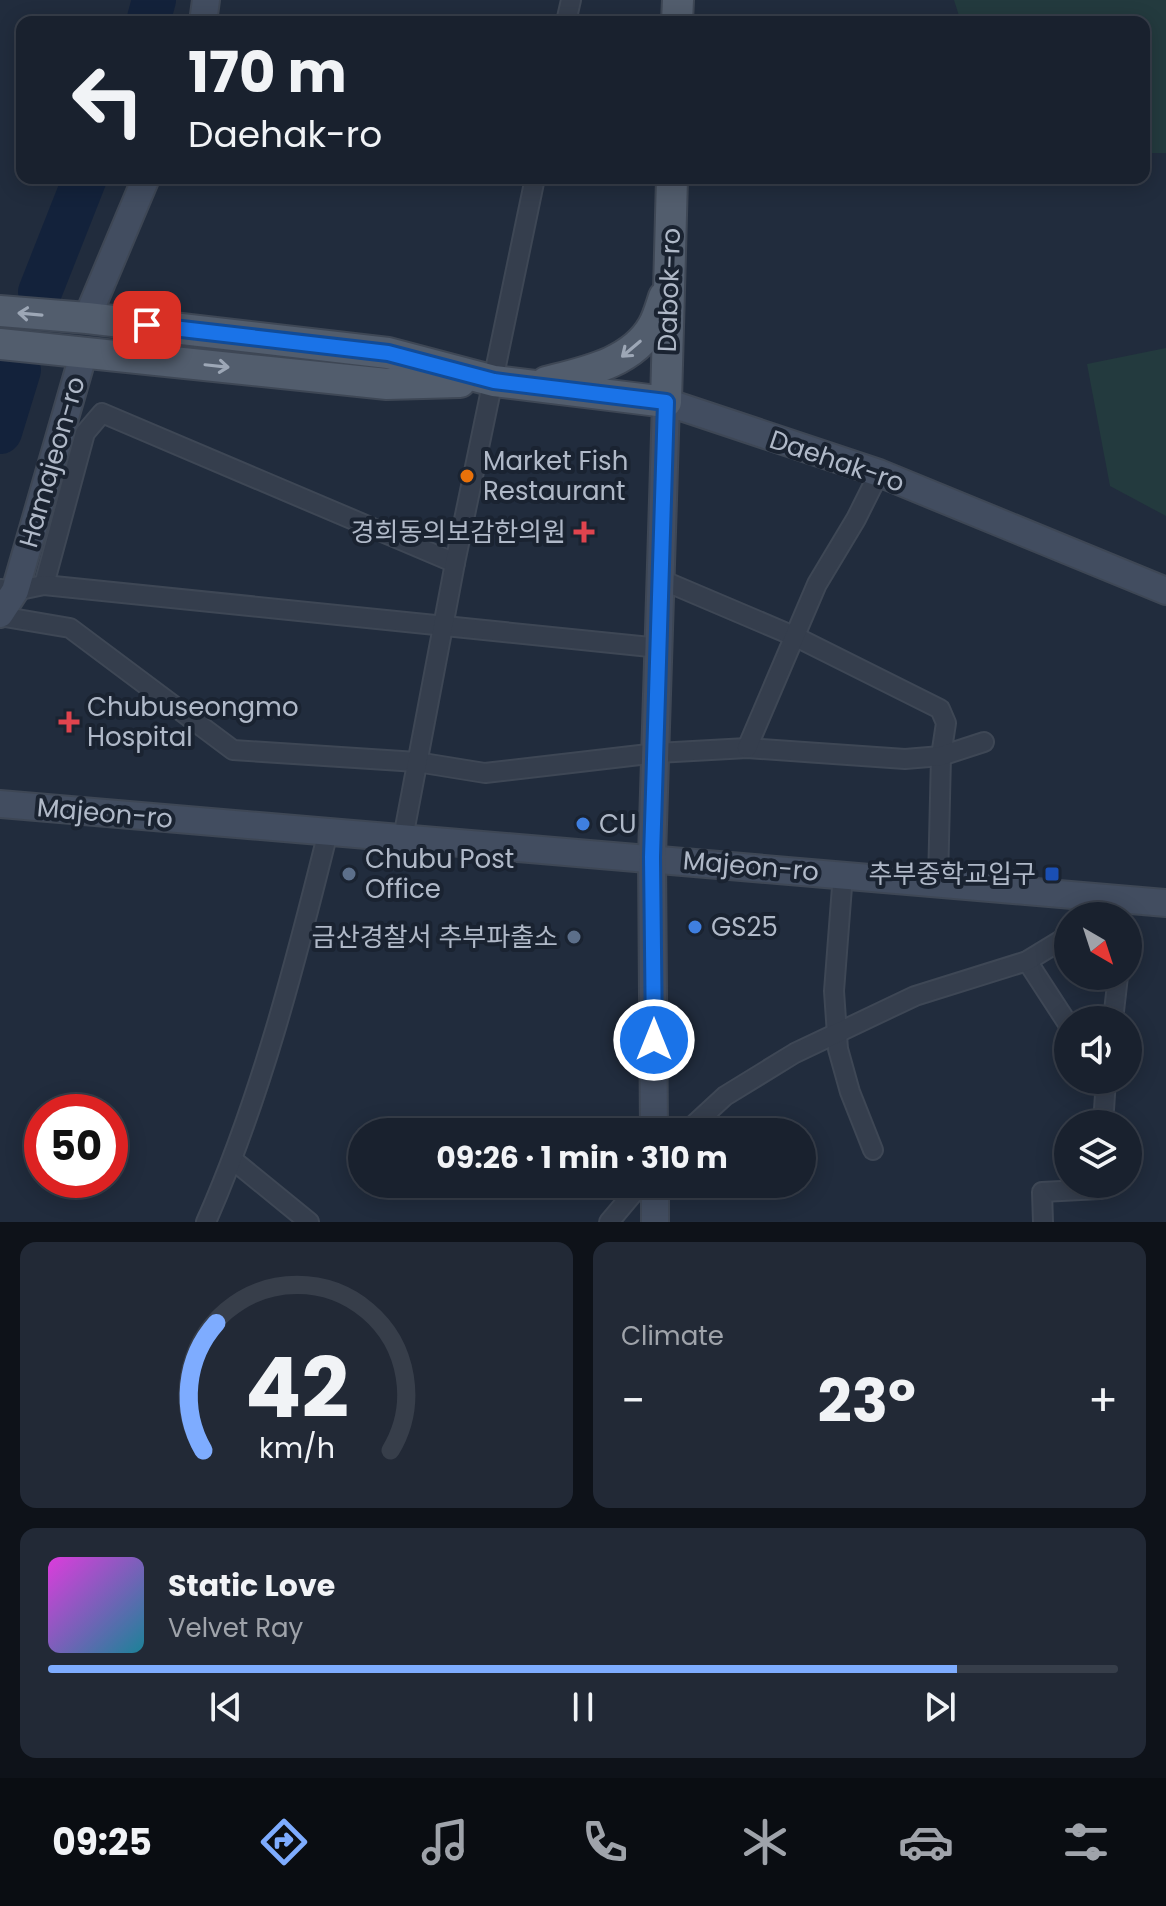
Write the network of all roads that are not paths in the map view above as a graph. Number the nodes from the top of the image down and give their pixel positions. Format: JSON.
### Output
{"nodes":[{"id":1,"x":143,"y":184,"type":"edge"},
{"id":2,"x":534,"y":184,"type":"edge"},
{"id":3,"x":672,"y":184,"type":"edge"},
{"id":4,"x":669,"y":283,"type":"junction"},
{"id":5,"x":0,"y":311,"type":"edge"},
{"id":6,"x":87,"y":318,"type":"junction"},
{"id":7,"x":0,"y":344,"type":"edge"},
{"id":8,"x":84,"y":352,"type":"junction"},
{"id":9,"x":494,"y":381,"type":"junction"},
{"id":10,"x":531,"y":385,"type":"junction"},
{"id":11,"x":666,"y":402,"type":"junction"},
{"id":12,"x":879,"y":473,"type":"junction"},
{"id":13,"x":455,"y":563,"type":"junction"},
{"id":14,"x":662,"y":580,"type":"junction"},
{"id":15,"x":44,"y":585,"type":"junction"},
{"id":16,"x":8,"y":590,"type":"edge"},
{"id":17,"x":1166,"y":591,"type":"edge"},
{"id":18,"x":0,"y":615,"type":"edge"},
{"id":19,"x":444,"y":626,"type":"junction"},
{"id":20,"x":796,"y":637,"type":"junction"},
{"id":21,"x":660,"y":648,"type":"junction"},
{"id":22,"x":984,"y":742,"type":"dead end"},
{"id":23,"x":747,"y":748,"type":"junction"},
{"id":24,"x":657,"y":753,"type":"junction"},
{"id":25,"x":941,"y":756,"type":"junction"},
{"id":26,"x":417,"y":762,"type":"junction"},
{"id":27,"x":0,"y":804,"type":"edge"},
{"id":28,"x":328,"y":832,"type":"junction"},
{"id":29,"x":403,"y":838,"type":"junction"},
{"id":30,"x":652,"y":857,"type":"junction"},
{"id":31,"x":843,"y":874,"type":"junction"},
{"id":32,"x":938,"y":883,"type":"junction"},
{"id":33,"x":1081,"y":902,"type":"edge"},
{"id":34,"x":1166,"y":903,"type":"edge"},
{"id":35,"x":1142,"y":906,"type":"edge"},
{"id":36,"x":1054,"y":945,"type":"edge"},
{"id":37,"x":1027,"y":961,"type":"junction"},
{"id":38,"x":1056,"y":1006,"type":"edge"},
{"id":39,"x":839,"y":1032,"type":"junction"},
{"id":40,"x":654,"y":1118,"type":"edge"},
{"id":41,"x":698,"y":1118,"type":"edge"},
{"id":42,"x":873,"y":1150,"type":"dead end"},
{"id":43,"x":233,"y":1160,"type":"junction"},
{"id":44,"x":1054,"y":1191,"type":"edge"},
{"id":45,"x":629,"y":1198,"type":"edge"},
{"id":46,"x":655,"y":1198,"type":"edge"},
{"id":47,"x":206,"y":1222,"type":"edge"},
{"id":48,"x":309,"y":1222,"type":"edge"},
{"id":49,"x":609,"y":1222,"type":"edge"},
{"id":50,"x":655,"y":1222,"type":"edge"},
{"id":51,"x":1043,"y":1222,"type":"edge"}],
"edges":[{"from":1,"to":6,"type":"street"},
{"from":2,"to":9,"type":"street"},
{"from":3,"to":4,"type":"main road","name":"Dabok-ro"},
{"from":4,"to":10,"type":"main road","one_way":true},
{"from":4,"to":11,"type":"main road","name":"Dabok-ro"},
{"from":6,"to":5,"type":"main road","name":"Daehak-ro","one_way":true},
{"from":6,"to":9,"type":"main road","name":"Daehak-ro"},
{"from":7,"to":8,"type":"main road","name":"Daehak-ro"},
{"from":8,"to":9,"type":"main road","name":"Daehak-ro","one_way":true},
{"from":8,"to":16,"type":"street","name":"Hamajeon-ro"},
{"from":9,"to":10,"type":"main road","name":"Daehak-ro"},
{"from":9,"to":13,"type":"street"},
{"from":10,"to":11,"type":"main road","name":"Daehak-ro"},
{"from":11,"to":12,"type":"street","name":"Daehak-ro"},
{"from":11,"to":14,"type":"street"},
{"from":12,"to":17,"type":"street","name":"Daehak-ro"},
{"from":12,"to":20,"type":"street"},
{"from":13,"to":15,"type":"street"},
{"from":13,"to":19,"type":"street"},
{"from":14,"to":20,"type":"street"},
{"from":14,"to":21,"type":"street"},
{"from":15,"to":16,"type":"street"},
{"from":15,"to":19,"type":"street"},
{"from":16,"to":18,"type":"street","name":"Hamajeon-ro"},
{"from":18,"to":26,"type":"street"},
{"from":19,"to":21,"type":"street"},
{"from":19,"to":26,"type":"street"},
{"from":20,"to":23,"type":"street"},
{"from":20,"to":25,"type":"street"},
{"from":21,"to":24,"type":"street"},
{"from":22,"to":25,"type":"street"},
{"from":23,"to":24,"type":"street"},
{"from":23,"to":25,"type":"street"},
{"from":24,"to":26,"type":"street"},
{"from":24,"to":30,"type":"street"},
{"from":25,"to":32,"type":"street"},
{"from":26,"to":29,"type":"street"},
{"from":27,"to":28,"type":"street","name":"Majeon-ro"},
{"from":28,"to":29,"type":"street","name":"Majeon-ro"},
{"from":28,"to":43,"type":"street"},
{"from":29,"to":30,"type":"street","name":"Majeon-ro"},
{"from":30,"to":31,"type":"street","name":"Majeon-ro"},
{"from":30,"to":40,"type":"street"},
{"from":31,"to":32,"type":"street","name":"Majeon-ro"},
{"from":31,"to":39,"type":"street"},
{"from":32,"to":33,"type":"street","name":"Majeon-ro"},
{"from":34,"to":35,"type":"street","name":"Majeon-ro"},
{"from":36,"to":37,"type":"street"},
{"from":37,"to":38,"type":"street"},
{"from":37,"to":39,"type":"street"},
{"from":39,"to":41,"type":"street"},
{"from":39,"to":42,"type":"street"},
{"from":43,"to":47,"type":"street"},
{"from":43,"to":48,"type":"street"},
{"from":44,"to":51,"type":"street"},
{"from":45,"to":49,"type":"street"},
{"from":46,"to":50,"type":"street"}]}
